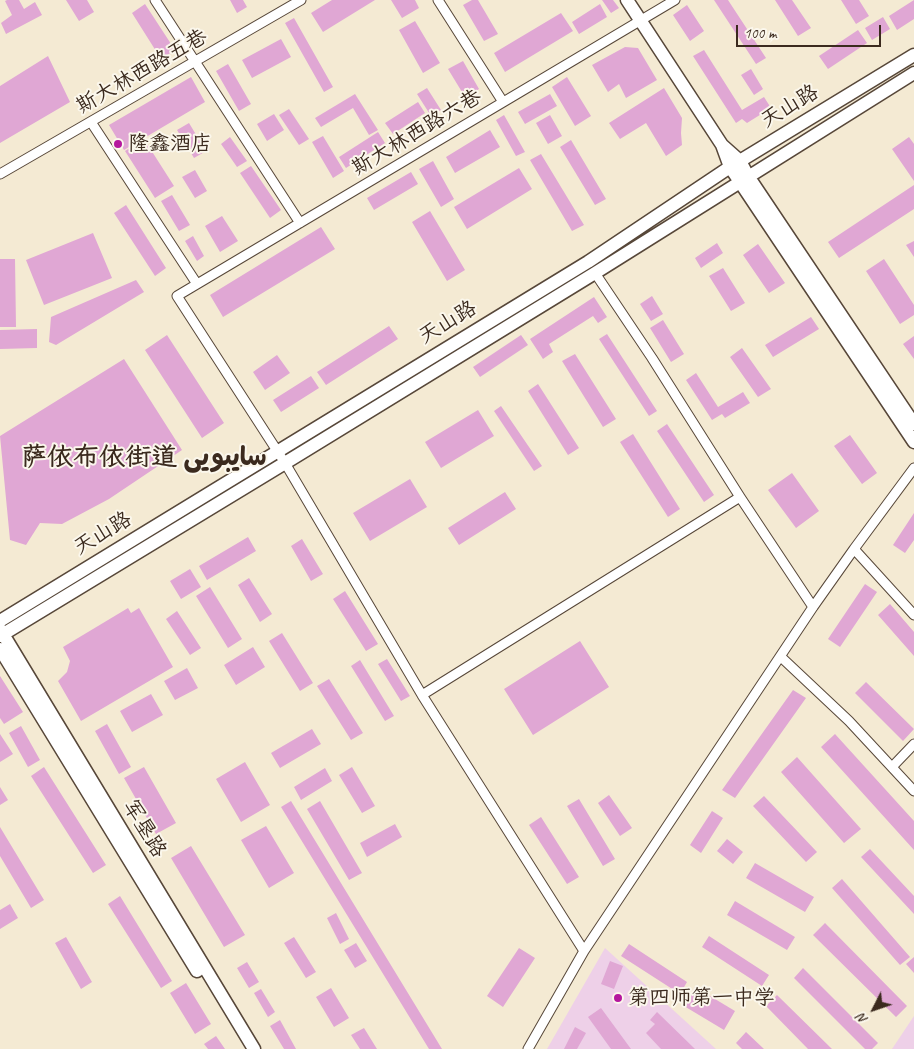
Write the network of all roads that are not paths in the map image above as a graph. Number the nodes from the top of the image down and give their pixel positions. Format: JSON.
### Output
{"nodes":[{"id":1,"x":156,"y":0,"type":"edge"},
{"id":2,"x":301,"y":0,"type":"edge"},
{"id":3,"x":438,"y":0,"type":"edge"},
{"id":4,"x":627,"y":0,"type":"edge"},
{"id":5,"x":674,"y":0,"type":"edge"},
{"id":6,"x":640,"y":20,"type":"junction"},
{"id":7,"x":914,"y":55,"type":"edge"},
{"id":8,"x":196,"y":61,"type":"junction"},
{"id":9,"x":914,"y":73,"type":"edge"},
{"id":10,"x":503,"y":102,"type":"junction"},
{"id":11,"x":91,"y":122,"type":"junction"},
{"id":12,"x":735,"y":164,"type":"junction"},
{"id":13,"x":0,"y":174,"type":"edge"},
{"id":14,"x":744,"y":179,"type":"junction"},
{"id":15,"x":300,"y":223,"type":"junction"},
{"id":16,"x":595,"y":273,"type":"junction"},
{"id":17,"x":197,"y":284,"type":"junction"},
{"id":18,"x":914,"y":424,"type":"edge"},
{"id":19,"x":914,"y":442,"type":"edge"},
{"id":20,"x":277,"y":452,"type":"junction"},
{"id":21,"x":286,"y":463,"type":"junction"},
{"id":22,"x":914,"y":468,"type":"edge"},
{"id":23,"x":740,"y":497,"type":"junction"},
{"id":24,"x":854,"y":549,"type":"junction"},
{"id":25,"x":813,"y":607,"type":"junction"},
{"id":26,"x":914,"y":615,"type":"edge"},
{"id":27,"x":0,"y":620,"type":"edge"},
{"id":28,"x":1,"y":633,"type":"edge"},
{"id":29,"x":0,"y":650,"type":"edge"},
{"id":30,"x":781,"y":657,"type":"junction"},
{"id":31,"x":422,"y":695,"type":"junction"},
{"id":32,"x":914,"y":744,"type":"edge"},
{"id":33,"x":892,"y":767,"type":"junction"},
{"id":34,"x":914,"y":791,"type":"edge"},
{"id":35,"x":584,"y":950,"type":"junction"},
{"id":36,"x":245,"y":1049,"type":"edge"},
{"id":37,"x":254,"y":1049,"type":"edge"},
{"id":38,"x":528,"y":1049,"type":"edge"}],
"edges":[{"from":1,"to":8,"type":"street"},
{"from":2,"to":8,"type":"street","name":"斯大林西路五巷"},
{"from":3,"to":10,"type":"street"},
{"from":4,"to":6,"type":"main road"},
{"from":5,"to":6,"type":"street","name":"斯大林西路六巷"},
{"from":6,"to":10,"type":"street","name":"斯大林西路六巷"},
{"from":6,"to":12,"type":"main road"},
{"from":7,"to":12,"type":"main road","name":"天山路"},
{"from":8,"to":11,"type":"street","name":"斯大林西路五巷"},
{"from":8,"to":15,"type":"street"},
{"from":9,"to":14,"type":"main road","name":"天山路"},
{"from":10,"to":15,"type":"street","name":"斯大林西路六巷"},
{"from":11,"to":13,"type":"street","name":"斯大林西路五巷"},
{"from":11,"to":17,"type":"street"},
{"from":12,"to":14,"type":"main road"},
{"from":12,"to":20,"type":"main road","name":"天山路"},
{"from":14,"to":16,"type":"main road","name":"天山路"},
{"from":14,"to":18,"type":"main road"},
{"from":14,"to":19,"type":"main road"},
{"from":15,"to":17,"type":"street","name":"斯大林西路六巷"},
{"from":16,"to":21,"type":"main road","name":"天山路"},
{"from":16,"to":23,"type":"street"},
{"from":17,"to":20,"type":"street","name":"斯大林西路六巷"},
{"from":20,"to":21,"type":"street"},
{"from":20,"to":27,"type":"main road","name":"天山路"},
{"from":21,"to":28,"type":"main road","name":"天山路"},
{"from":21,"to":31,"type":"street"},
{"from":22,"to":24,"type":"street"},
{"from":23,"to":25,"type":"street"},
{"from":23,"to":31,"type":"street"},
{"from":24,"to":25,"type":"street"},
{"from":24,"to":26,"type":"street"},
{"from":25,"to":30,"type":"street"},
{"from":28,"to":37,"type":"main road","name":"军垦路"},
{"from":29,"to":36,"type":"main road","name":"军垦路"},
{"from":30,"to":33,"type":"street"},
{"from":30,"to":35,"type":"street"},
{"from":31,"to":35,"type":"street"},
{"from":32,"to":33,"type":"street"},
{"from":33,"to":34,"type":"street"},
{"from":35,"to":38,"type":"street"}]}
